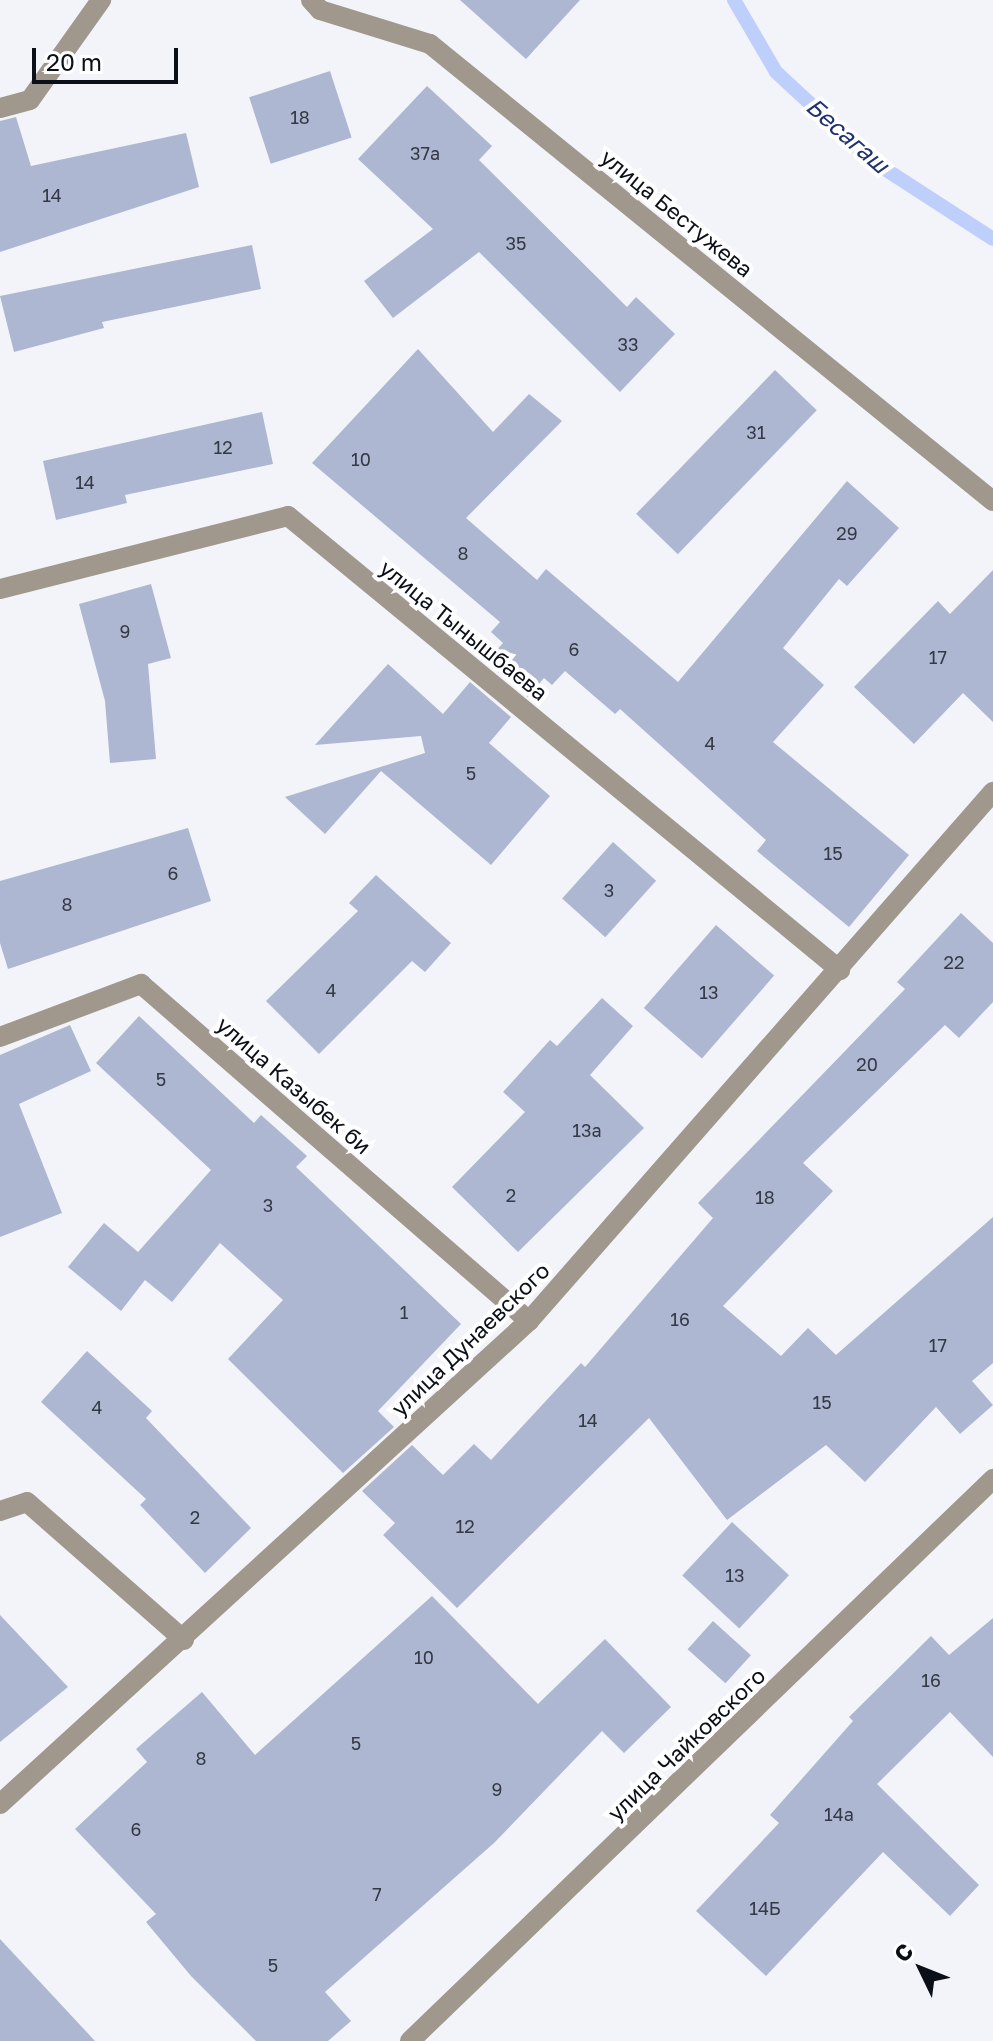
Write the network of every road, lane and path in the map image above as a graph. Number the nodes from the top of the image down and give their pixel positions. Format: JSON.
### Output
{"nodes":[{"id":1,"x":101,"y":0,"type":"edge"},
{"id":2,"x":311,"y":0,"type":"edge"},
{"id":3,"x":0,"y":108,"type":"edge"},
{"id":4,"x":993,"y":501,"type":"edge"},
{"id":5,"x":0,"y":589,"type":"edge"},
{"id":6,"x":993,"y":792,"type":"edge"},
{"id":7,"x":840,"y":970,"type":"junction"},
{"id":8,"x":0,"y":1037,"type":"edge"},
{"id":9,"x":529,"y":1321,"type":"junction"},
{"id":10,"x":993,"y":1479,"type":"edge"},
{"id":11,"x":0,"y":1511,"type":"edge"},
{"id":12,"x":184,"y":1640,"type":"junction"},
{"id":13,"x":0,"y":1804,"type":"edge"},
{"id":14,"x":410,"y":2041,"type":"edge"}],
"edges":[{"from":1,"to":3,"type":"street"},
{"from":2,"to":4,"type":"street","name":"улица Бестужева"},
{"from":5,"to":7,"type":"street","name":"улица Тынышбаева"},
{"from":6,"to":7,"type":"street","name":"улица Дунаевского"},
{"from":7,"to":9,"type":"street","name":"улица Дунаевского"},
{"from":8,"to":9,"type":"street","name":"улица Казыбек би"},
{"from":9,"to":12,"type":"street","name":"улица Дунаевского"},
{"from":10,"to":14,"type":"street","name":"улица Чайковского"},
{"from":11,"to":12,"type":"street"},
{"from":12,"to":13,"type":"street","name":"улица Дунаевского"}]}
